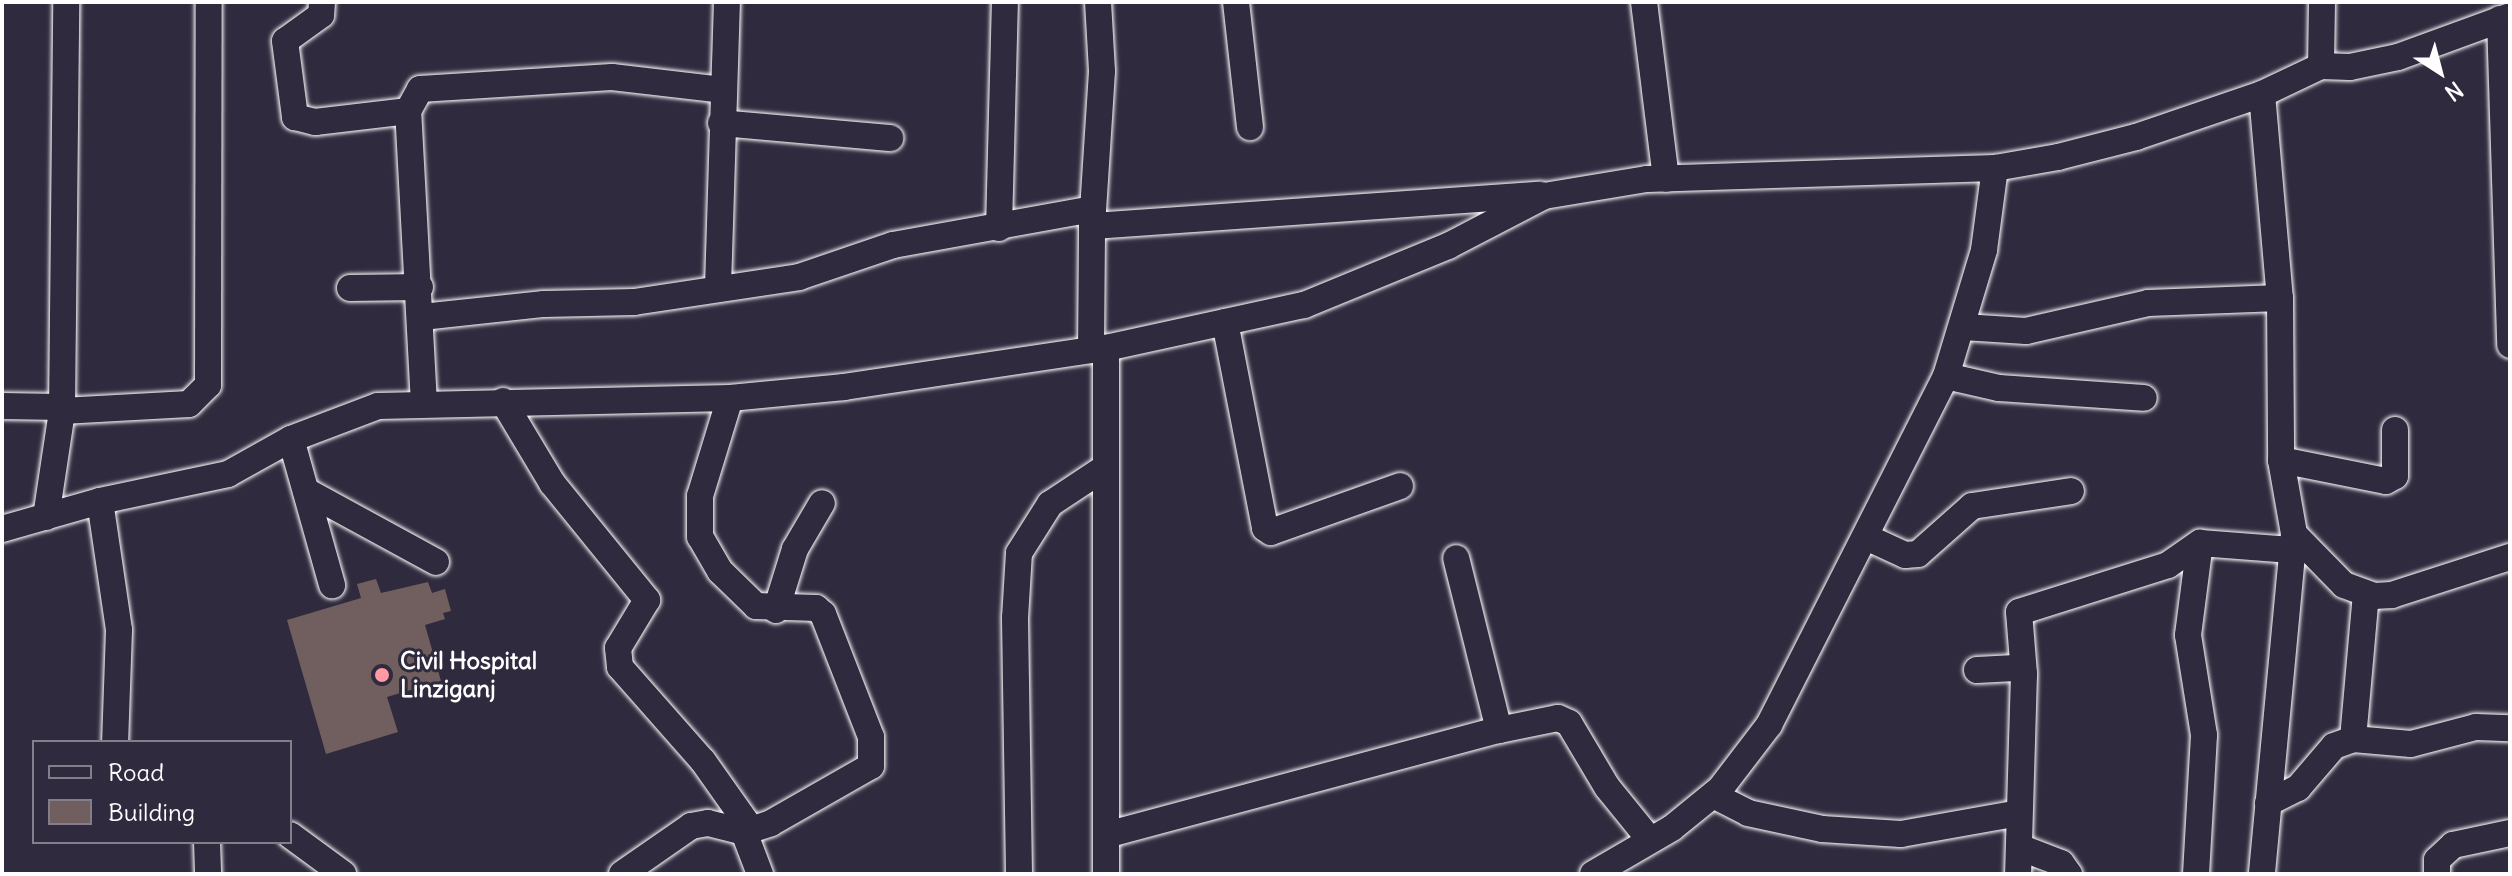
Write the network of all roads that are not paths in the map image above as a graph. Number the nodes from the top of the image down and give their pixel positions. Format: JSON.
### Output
{"nodes":[{"id":1,"x":66,"y":2,"type":"edge"},
{"id":2,"x":209,"y":2,"type":"edge"},
{"id":3,"x":322,"y":2,"type":"edge"},
{"id":4,"x":727,"y":2,"type":"edge"},
{"id":5,"x":1005,"y":2,"type":"edge"},
{"id":6,"x":1098,"y":2,"type":"edge"},
{"id":7,"x":1236,"y":2,"type":"edge"},
{"id":8,"x":1644,"y":2,"type":"edge"},
{"id":9,"x":2322,"y":2,"type":"edge"},
{"id":10,"x":2505,"y":18,"type":"edge"},
{"id":11,"x":2321,"y":66,"type":"junction"},
{"id":12,"x":722,"y":90,"type":"junction"},
{"id":13,"x":2262,"y":94,"type":"junction"},
{"id":14,"x":408,"y":111,"type":"junction"},
{"id":15,"x":721,"y":123,"type":"junction"},
{"id":16,"x":1250,"y":127,"type":"dead end"},
{"id":17,"x":890,"y":138,"type":"dead end"},
{"id":18,"x":2507,"y":161,"type":"edge"},
{"id":19,"x":1995,"y":168,"type":"junction"},
{"id":20,"x":1666,"y":179,"type":"junction"},
{"id":21,"x":1552,"y":195,"type":"junction"},
{"id":22,"x":1092,"y":217,"type":"junction"},
{"id":23,"x":999,"y":228,"type":"junction"},
{"id":24,"x":2509,"y":283,"type":"edge"},
{"id":25,"x":420,"y":287,"type":"junction"},
{"id":26,"x":718,"y":287,"type":"junction"},
{"id":27,"x":350,"y":288,"type":"dead end"},
{"id":28,"x":2280,"y":298,"type":"junction"},
{"id":29,"x":422,"y":317,"type":"junction"},
{"id":30,"x":1225,"y":322,"type":"junction"},
{"id":31,"x":1963,"y":327,"type":"junction"},
{"id":32,"x":2510,"y":345,"type":"edge"},
{"id":33,"x":1098,"y":349,"type":"junction"},
{"id":34,"x":1946,"y":376,"type":"junction"},
{"id":35,"x":730,"y":398,"type":"junction"},
{"id":36,"x":2144,"y":398,"type":"dead end"},
{"id":37,"x":503,"y":401,"type":"junction"},
{"id":38,"x":424,"y":404,"type":"junction"},
{"id":39,"x":2,"y":406,"type":"edge"},
{"id":40,"x":62,"y":409,"type":"junction"},
{"id":41,"x":2395,"y":430,"type":"dead end"},
{"id":42,"x":291,"y":439,"type":"junction"},
{"id":43,"x":2281,"y":460,"type":"junction"},
{"id":44,"x":1106,"y":467,"type":"junction"},
{"id":45,"x":1400,"y":486,"type":"dead end"},
{"id":46,"x":306,"y":491,"type":"junction"},
{"id":47,"x":2071,"y":491,"type":"dead end"},
{"id":48,"x":100,"y":501,"type":"junction"},
{"id":49,"x":822,"y":503,"type":"dead end"},
{"id":50,"x":46,"y":517,"type":"junction"},
{"id":51,"x":2,"y":529,"type":"edge"},
{"id":52,"x":1866,"y":537,"type":"junction"},
{"id":53,"x":2292,"y":542,"type":"junction"},
{"id":54,"x":2200,"y":543,"type":"junction"},
{"id":55,"x":2510,"y":557,"type":"edge"},
{"id":56,"x":1456,"y":558,"type":"dead end"},
{"id":57,"x":436,"y":562,"type":"dead end"},
{"id":58,"x":332,"y":585,"type":"dead end"},
{"id":59,"x":2366,"y":594,"type":"junction"},
{"id":60,"x":776,"y":610,"type":"junction"},
{"id":61,"x":1977,"y":670,"type":"dead end"},
{"id":62,"x":2024,"y":674,"type":"junction"},
{"id":63,"x":2510,"y":728,"type":"edge"},
{"id":64,"x":1499,"y":730,"type":"junction"},
{"id":65,"x":2353,"y":739,"type":"junction"},
{"id":66,"x":115,"y":740,"type":"edge"},
{"id":67,"x":1713,"y":795,"type":"junction"},
{"id":68,"x":2268,"y":803,"type":"junction"},
{"id":69,"x":2019,"y":813,"type":"junction"},
{"id":70,"x":748,"y":831,"type":"junction"},
{"id":71,"x":2510,"y":833,"type":"edge"},
{"id":72,"x":1106,"y":835,"type":"junction"},
{"id":73,"x":292,"y":836,"type":"edge"},
{"id":74,"x":1650,"y":840,"type":"junction"},
{"id":75,"x":207,"y":844,"type":"edge"},
{"id":76,"x":2019,"y":847,"type":"junction"},
{"id":77,"x":208,"y":874,"type":"edge"},
{"id":78,"x":343,"y":874,"type":"edge"},
{"id":79,"x":622,"y":874,"type":"edge"},
{"id":80,"x":760,"y":874,"type":"edge"},
{"id":81,"x":1019,"y":874,"type":"edge"},
{"id":82,"x":1106,"y":874,"type":"edge"},
{"id":83,"x":1593,"y":874,"type":"edge"},
{"id":84,"x":2018,"y":874,"type":"edge"},
{"id":85,"x":2069,"y":874,"type":"edge"},
{"id":86,"x":2196,"y":874,"type":"edge"},
{"id":87,"x":2262,"y":874,"type":"edge"},
{"id":88,"x":2437,"y":874,"type":"edge"}],
"edges":[{"from":1,"to":40,"type":"street"},
{"from":2,"to":40,"type":"street"},
{"from":3,"to":14,"type":"street"},
{"from":4,"to":12,"type":"street"},
{"from":5,"to":23,"type":"street"},
{"from":6,"to":22,"type":"street"},
{"from":7,"to":16,"type":"street"},
{"from":8,"to":20,"type":"street"},
{"from":9,"to":11,"type":"street"},
{"from":10,"to":11,"type":"street"},
{"from":10,"to":18,"type":"street"},
{"from":11,"to":13,"type":"street"},
{"from":12,"to":14,"type":"street"},
{"from":12,"to":15,"type":"street"},
{"from":13,"to":19,"type":"street"},
{"from":13,"to":28,"type":"street"},
{"from":14,"to":25,"type":"street"},
{"from":15,"to":17,"type":"street"},
{"from":15,"to":26,"type":"street"},
{"from":18,"to":24,"type":"street"},
{"from":19,"to":20,"type":"street"},
{"from":19,"to":31,"type":"street"},
{"from":20,"to":21,"type":"street"},
{"from":21,"to":22,"type":"street"},
{"from":21,"to":30,"type":"street"},
{"from":22,"to":23,"type":"street"},
{"from":22,"to":33,"type":"street"},
{"from":23,"to":26,"type":"street"},
{"from":24,"to":32,"type":"street"},
{"from":25,"to":27,"type":"street"},
{"from":25,"to":29,"type":"street"},
{"from":26,"to":29,"type":"street"},
{"from":28,"to":31,"type":"street"},
{"from":28,"to":43,"type":"street"},
{"from":29,"to":38,"type":"street"},
{"from":30,"to":33,"type":"street"},
{"from":30,"to":45,"type":"street"},
{"from":31,"to":34,"type":"street"},
{"from":33,"to":35,"type":"street"},
{"from":33,"to":44,"type":"street"},
{"from":34,"to":36,"type":"street"},
{"from":34,"to":52,"type":"street"},
{"from":35,"to":37,"type":"street"},
{"from":35,"to":60,"type":"street"},
{"from":37,"to":38,"type":"street"},
{"from":37,"to":70,"type":"street"},
{"from":38,"to":42,"type":"street"},
{"from":39,"to":40,"type":"street"},
{"from":40,"to":50,"type":"street"},
{"from":41,"to":43,"type":"street"},
{"from":42,"to":46,"type":"street"},
{"from":42,"to":48,"type":"street"},
{"from":43,"to":53,"type":"street"},
{"from":44,"to":72,"type":"street"},
{"from":44,"to":81,"type":"street"},
{"from":46,"to":57,"type":"street"},
{"from":46,"to":58,"type":"street"},
{"from":47,"to":52,"type":"street"},
{"from":48,"to":50,"type":"street"},
{"from":48,"to":66,"type":"street"},
{"from":49,"to":60,"type":"street"},
{"from":50,"to":51,"type":"street"},
{"from":52,"to":67,"type":"street"},
{"from":53,"to":54,"type":"street"},
{"from":53,"to":59,"type":"street"},
{"from":53,"to":68,"type":"street"},
{"from":54,"to":62,"type":"street"},
{"from":54,"to":86,"type":"street"},
{"from":55,"to":59,"type":"street"},
{"from":56,"to":64,"type":"street"},
{"from":59,"to":65,"type":"street"},
{"from":60,"to":70,"type":"street"},
{"from":61,"to":62,"type":"street"},
{"from":62,"to":69,"type":"street"},
{"from":63,"to":65,"type":"street"},
{"from":64,"to":72,"type":"street"},
{"from":64,"to":74,"type":"street"},
{"from":65,"to":68,"type":"street"},
{"from":67,"to":69,"type":"street"},
{"from":67,"to":74,"type":"street"},
{"from":68,"to":87,"type":"street"},
{"from":69,"to":76,"type":"street"},
{"from":70,"to":79,"type":"street"},
{"from":70,"to":80,"type":"street"},
{"from":71,"to":88,"type":"street"},
{"from":72,"to":82,"type":"street"},
{"from":73,"to":78,"type":"street"},
{"from":74,"to":83,"type":"street"},
{"from":75,"to":77,"type":"street"},
{"from":76,"to":84,"type":"street"},
{"from":76,"to":85,"type":"street"}]}
